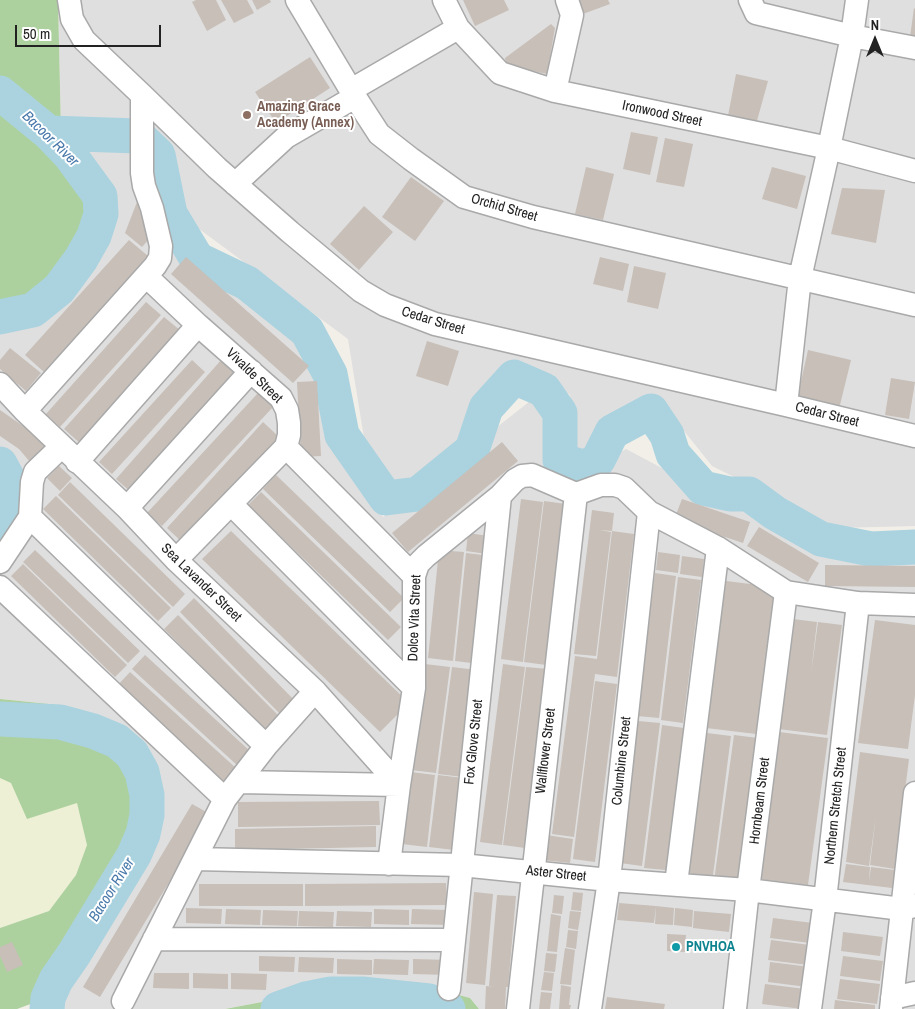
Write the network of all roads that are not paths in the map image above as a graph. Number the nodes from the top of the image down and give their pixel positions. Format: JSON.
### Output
{"nodes":[{"id":1,"x":69,"y":0,"type":"edge"},
{"id":2,"x":297,"y":0,"type":"edge"},
{"id":3,"x":444,"y":0,"type":"edge"},
{"id":4,"x":567,"y":0,"type":"edge"},
{"id":5,"x":750,"y":0,"type":"edge"},
{"id":6,"x":857,"y":0,"type":"edge"},
{"id":7,"x":458,"y":28,"type":"junction"},
{"id":8,"x":852,"y":36,"type":"junction"},
{"id":9,"x":915,"y":48,"type":"edge"},
{"id":10,"x":555,"y":91,"type":"junction"},
{"id":11,"x":353,"y":94,"type":"junction"},
{"id":12,"x":142,"y":106,"type":"junction"},
{"id":13,"x":829,"y":148,"type":"junction"},
{"id":14,"x":915,"y":171,"type":"edge"},
{"id":15,"x":235,"y":184,"type":"junction"},
{"id":16,"x":146,"y":276,"type":"junction"},
{"id":17,"x":800,"y":278,"type":"junction"},
{"id":18,"x":915,"y":305,"type":"edge"},
{"id":19,"x":198,"y":325,"type":"junction"},
{"id":20,"x":251,"y":371,"type":"junction"},
{"id":21,"x":0,"y":384,"type":"edge"},
{"id":22,"x":786,"y":405,"type":"junction"},
{"id":23,"x":25,"y":411,"type":"junction"},
{"id":24,"x":915,"y":436,"type":"edge"},
{"id":25,"x":286,"y":447,"type":"junction"},
{"id":26,"x":69,"y":454,"type":"junction"},
{"id":27,"x":576,"y":494,"type":"junction"},
{"id":28,"x":500,"y":496,"type":"junction"},
{"id":29,"x":232,"y":504,"type":"junction"},
{"id":30,"x":127,"y":508,"type":"junction"},
{"id":31,"x":649,"y":512,"type":"junction"},
{"id":32,"x":30,"y":517,"type":"junction"},
{"id":33,"x":718,"y":548,"type":"junction"},
{"id":34,"x":176,"y":560,"type":"junction"},
{"id":35,"x":0,"y":562,"type":"edge"},
{"id":36,"x":414,"y":576,"type":"junction"},
{"id":37,"x":0,"y":587,"type":"edge"},
{"id":38,"x":786,"y":592,"type":"junction"},
{"id":39,"x":858,"y":603,"type":"junction"},
{"id":40,"x":915,"y":605,"type":"edge"},
{"id":41,"x":414,"y":688,"type":"junction"},
{"id":42,"x":314,"y":691,"type":"junction"},
{"id":43,"x":266,"y":746,"type":"junction"},
{"id":44,"x":398,"y":785,"type":"junction"},
{"id":45,"x":232,"y":791,"type":"junction"},
{"id":46,"x":915,"y":793,"type":"edge"},
{"id":47,"x":195,"y":859,"type":"junction"},
{"id":48,"x":389,"y":864,"type":"junction"},
{"id":49,"x":461,"y":865,"type":"junction"},
{"id":50,"x":532,"y":872,"type":"junction"},
{"id":51,"x":609,"y":880,"type":"junction"},
{"id":52,"x":676,"y":884,"type":"junction"},
{"id":53,"x":748,"y":890,"type":"junction"},
{"id":54,"x":825,"y":900,"type":"junction"},
{"id":55,"x":908,"y":908,"type":"edge"},
{"id":56,"x":154,"y":939,"type":"junction"},
{"id":57,"x":454,"y":940,"type":"junction"},
{"id":58,"x":450,"y":989,"type":"dead end"},
{"id":59,"x":915,"y":993,"type":"edge"},
{"id":60,"x":123,"y":1001,"type":"dead end"},
{"id":61,"x":892,"y":1004,"type":"edge"},
{"id":62,"x":518,"y":1009,"type":"edge"},
{"id":63,"x":590,"y":1009,"type":"edge"},
{"id":64,"x":735,"y":1009,"type":"edge"},
{"id":65,"x":810,"y":1009,"type":"edge"}],
"edges":[{"from":1,"to":12,"type":"street","name":"Cedar Street"},
{"from":2,"to":11,"type":"street","name":"Orchid Street"},
{"from":3,"to":7,"type":"street","name":"Ironwood Street"},
{"from":4,"to":10,"type":"street"},
{"from":5,"to":8,"type":"street"},
{"from":6,"to":8,"type":"street"},
{"from":7,"to":10,"type":"street","name":"Ironwood Street"},
{"from":7,"to":11,"type":"street"},
{"from":8,"to":9,"type":"street"},
{"from":8,"to":13,"type":"street"},
{"from":10,"to":13,"type":"street","name":"Ironwood Street"},
{"from":11,"to":15,"type":"street"},
{"from":11,"to":17,"type":"street","name":"Orchid Street"},
{"from":12,"to":15,"type":"street","name":"Cedar Street"},
{"from":12,"to":16,"type":"street"},
{"from":13,"to":14,"type":"street","name":"Ironwood Street"},
{"from":13,"to":17,"type":"street"},
{"from":15,"to":22,"type":"street","name":"Cedar Street"},
{"from":16,"to":19,"type":"street","name":"Vivalde Street"},
{"from":16,"to":23,"type":"street"},
{"from":17,"to":18,"type":"street","name":"Orchid Street"},
{"from":17,"to":22,"type":"street"},
{"from":19,"to":20,"type":"street","name":"Vivalde Street"},
{"from":19,"to":26,"type":"street"},
{"from":20,"to":25,"type":"street","name":"Vivalde Street"},
{"from":20,"to":30,"type":"street"},
{"from":21,"to":23,"type":"street","name":"Sea Lavander Street"},
{"from":22,"to":24,"type":"street","name":"Cedar Street"},
{"from":23,"to":26,"type":"street","name":"Sea Lavander Street"},
{"from":25,"to":29,"type":"street"},
{"from":25,"to":36,"type":"street"},
{"from":26,"to":30,"type":"street","name":"Sea Lavander Street"},
{"from":26,"to":32,"type":"street"},
{"from":27,"to":28,"type":"street","name":"Dolce Vita Street"},
{"from":27,"to":31,"type":"street"},
{"from":27,"to":50,"type":"street","name":"Wallflower Street"},
{"from":28,"to":36,"type":"street","name":"Dolce Vita Street"},
{"from":28,"to":49,"type":"street","name":"Fox Glove Street"},
{"from":29,"to":34,"type":"street"},
{"from":29,"to":41,"type":"street"},
{"from":30,"to":34,"type":"street","name":"Sea Lavander Street"},
{"from":31,"to":33,"type":"street"},
{"from":31,"to":51,"type":"street","name":"Columbine Street"},
{"from":32,"to":35,"type":"street"},
{"from":32,"to":43,"type":"street"},
{"from":33,"to":38,"type":"street"},
{"from":33,"to":52,"type":"street"},
{"from":34,"to":42,"type":"street","name":"Sea Lavander Street"},
{"from":36,"to":41,"type":"street","name":"Dolce Vita Street"},
{"from":37,"to":45,"type":"street"},
{"from":38,"to":39,"type":"street"},
{"from":38,"to":53,"type":"street","name":"Hornbeam Street"},
{"from":39,"to":40,"type":"street"},
{"from":39,"to":54,"type":"street","name":"Northern Stretch Street"},
{"from":41,"to":44,"type":"street","name":"Dolce Vita Street"},
{"from":42,"to":43,"type":"street"},
{"from":42,"to":44,"type":"street","name":"Sea Lavander Street"},
{"from":43,"to":45,"type":"street"},
{"from":44,"to":45,"type":"street"},
{"from":44,"to":48,"type":"street","name":"Dolce Vita Street"},
{"from":45,"to":47,"type":"street"},
{"from":46,"to":55,"type":"street"},
{"from":47,"to":48,"type":"street","name":"Aster Street"},
{"from":47,"to":56,"type":"street"},
{"from":48,"to":49,"type":"street","name":"Aster Street"},
{"from":49,"to":50,"type":"street","name":"Aster Street"},
{"from":49,"to":57,"type":"street","name":"Fox Glove Street"},
{"from":50,"to":51,"type":"street","name":"Aster Street"},
{"from":50,"to":62,"type":"street","name":"Wallflower Street"},
{"from":51,"to":52,"type":"street","name":"Aster Street"},
{"from":51,"to":63,"type":"street","name":"Columbine Street"},
{"from":52,"to":53,"type":"street","name":"Aster Street"},
{"from":53,"to":54,"type":"street","name":"Aster Street"},
{"from":53,"to":64,"type":"street","name":"Hornbeam Street"},
{"from":54,"to":55,"type":"street","name":"Aster Street"},
{"from":54,"to":65,"type":"street","name":"Northern Stretch Street"},
{"from":55,"to":61,"type":"street"},
{"from":56,"to":57,"type":"street"},
{"from":56,"to":60,"type":"street"},
{"from":57,"to":58,"type":"street","name":"Fox Glove Street"},
{"from":59,"to":61,"type":"street"}]}
